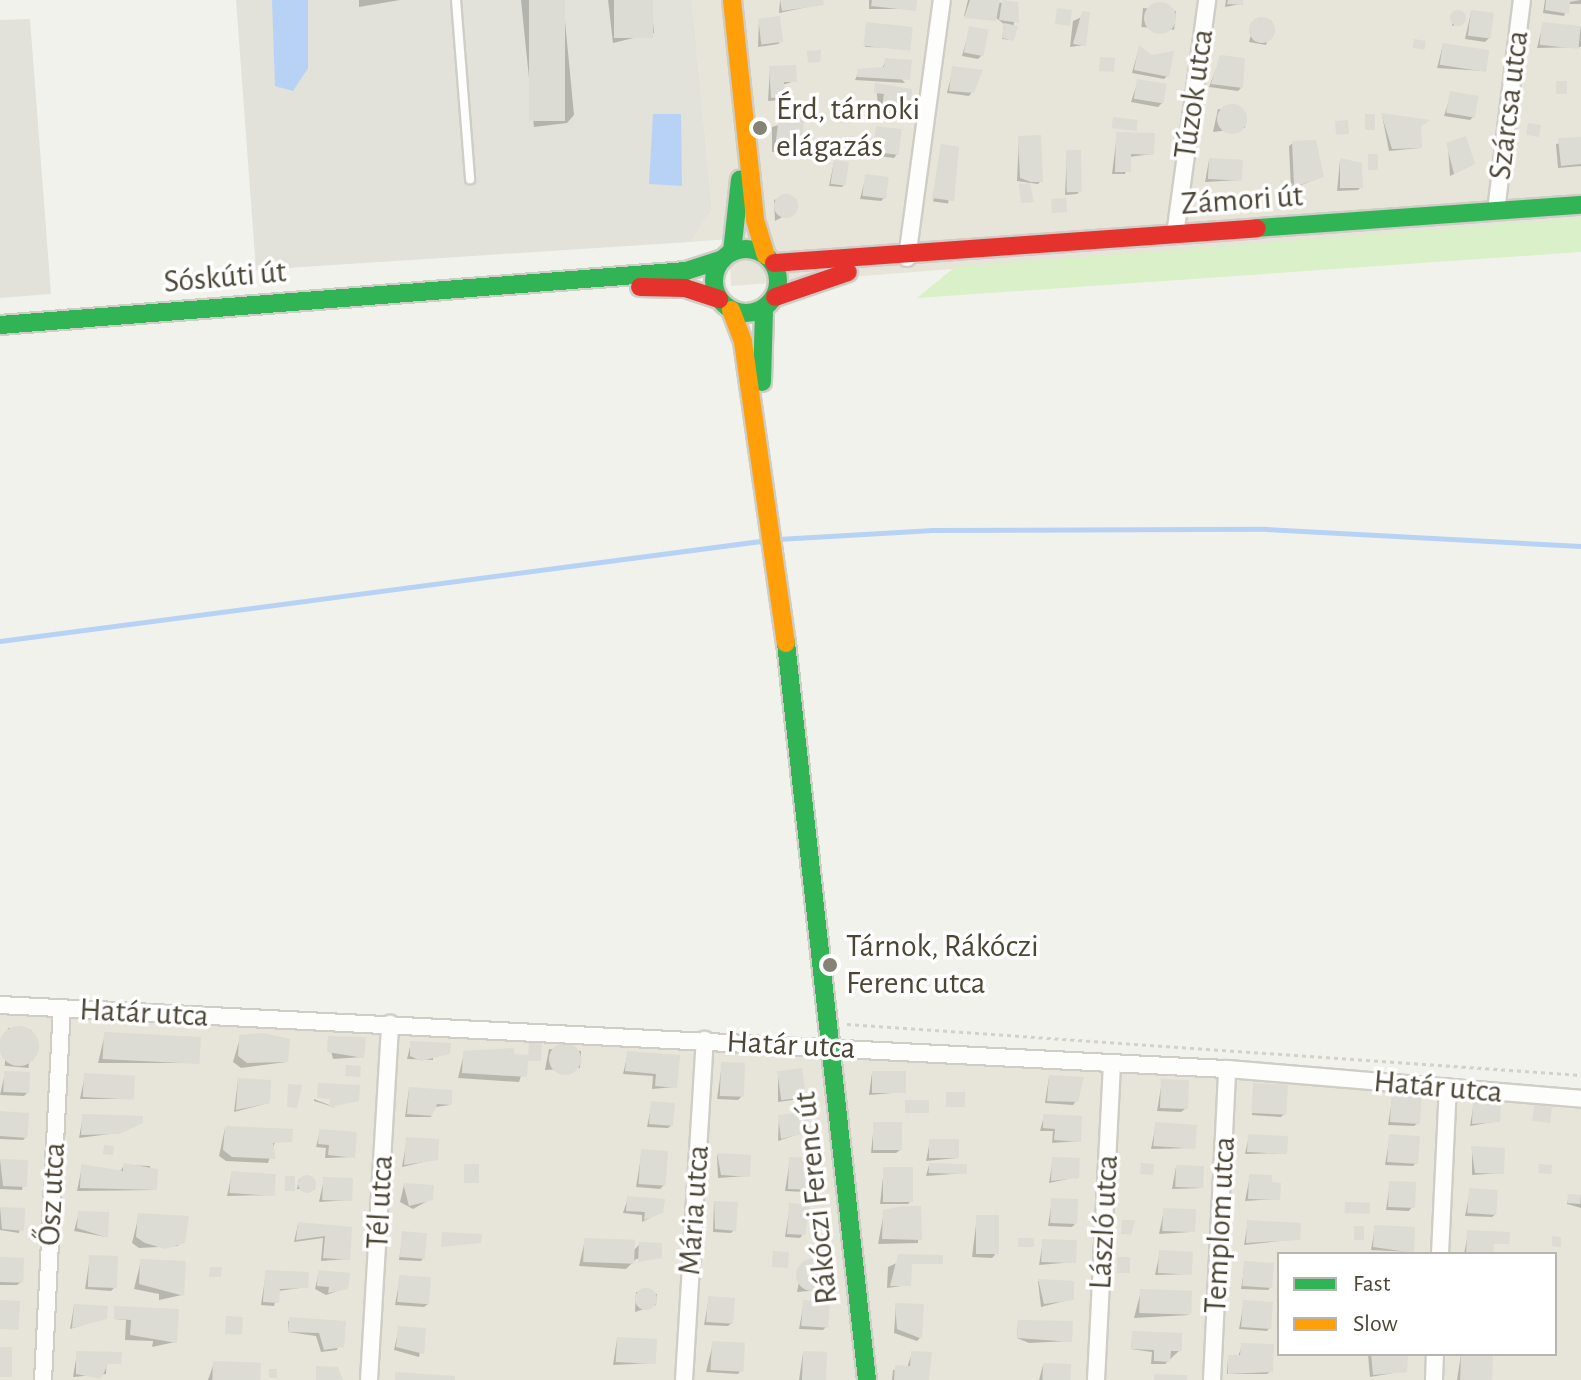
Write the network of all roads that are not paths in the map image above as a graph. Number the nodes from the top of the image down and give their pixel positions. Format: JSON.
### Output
{"nodes":[{"id":1,"x":456,"y":0,"type":"edge"},
{"id":2,"x":732,"y":0,"type":"edge"},
{"id":3,"x":942,"y":0,"type":"edge"},
{"id":4,"x":1207,"y":0,"type":"edge"},
{"id":5,"x":1522,"y":0,"type":"edge"},
{"id":6,"x":741,"y":106,"type":"junction"},
{"id":7,"x":470,"y":179,"type":"dead end"},
{"id":8,"x":1581,"y":205,"type":"edge"},
{"id":9,"x":1496,"y":211,"type":"junction"},
{"id":10,"x":1175,"y":235,"type":"junction"},
{"id":11,"x":728,"y":256,"type":"junction"},
{"id":12,"x":907,"y":258,"type":"junction"},
{"id":13,"x":770,"y":259,"type":"junction"},
{"id":14,"x":455,"y":289,"type":"junction"},
{"id":15,"x":769,"y":303,"type":"junction"},
{"id":16,"x":725,"y":304,"type":"junction"},
{"id":17,"x":0,"y":325,"type":"edge"},
{"id":18,"x":763,"y":459,"type":"junction"},
{"id":19,"x":0,"y":1005,"type":"edge"},
{"id":20,"x":62,"y":1009,"type":"junction"},
{"id":21,"x":390,"y":1024,"type":"junction"},
{"id":22,"x":705,"y":1040,"type":"junction"},
{"id":23,"x":829,"y":1048,"type":"junction"},
{"id":24,"x":1112,"y":1064,"type":"junction"},
{"id":25,"x":1227,"y":1069,"type":"junction"},
{"id":26,"x":1448,"y":1087,"type":"junction"},
{"id":27,"x":1581,"y":1099,"type":"edge"},
{"id":28,"x":1440,"y":1252,"type":"edge"},
{"id":29,"x":1435,"y":1356,"type":"edge"},
{"id":30,"x":43,"y":1380,"type":"edge"},
{"id":31,"x":369,"y":1380,"type":"edge"},
{"id":32,"x":684,"y":1380,"type":"edge"},
{"id":33,"x":867,"y":1380,"type":"edge"},
{"id":34,"x":1096,"y":1380,"type":"edge"},
{"id":35,"x":1212,"y":1380,"type":"edge"},
{"id":36,"x":1434,"y":1380,"type":"edge"}],
"edges":[{"from":1,"to":7,"type":"lane"},
{"from":2,"to":6,"type":"main road"},
{"from":3,"to":12,"type":"street"},
{"from":4,"to":10,"type":"street","name":"Túzok utca"},
{"from":5,"to":9,"type":"street","name":"Szárcsa utca"},
{"from":6,"to":11,"type":"main road"},
{"from":6,"to":13,"type":"main road"},
{"from":8,"to":9,"type":"main road","name":"Zámori út"},
{"from":9,"to":10,"type":"main road","name":"Zámori út"},
{"from":10,"to":12,"type":"main road","name":"Zámori út"},
{"from":11,"to":13,"type":"main road","name":"Zámori út"},
{"from":11,"to":14,"type":"main road","name":"Sóskúti út"},
{"from":11,"to":16,"type":"main road"},
{"from":12,"to":13,"type":"main road","name":"Zámori út"},
{"from":12,"to":15,"type":"main road","name":"Zámori út"},
{"from":13,"to":15,"type":"main road"},
{"from":14,"to":16,"type":"main road","name":"Sóskúti út"},
{"from":14,"to":17,"type":"main road","name":"Sóskúti út"},
{"from":15,"to":16,"type":"main road","name":"Sóskúti út"},
{"from":15,"to":18,"type":"main road"},
{"from":16,"to":18,"type":"main road"},
{"from":18,"to":23,"type":"main road","name":"Rákóczi Ferenc út"},
{"from":19,"to":20,"type":"street","name":"Határ utca"},
{"from":20,"to":21,"type":"street","name":"Határ utca"},
{"from":20,"to":30,"type":"street","name":"Ősz utca"},
{"from":21,"to":22,"type":"street","name":"Határ utca"},
{"from":21,"to":31,"type":"street","name":"Tél utca"},
{"from":22,"to":23,"type":"street","name":"Határ utca"},
{"from":22,"to":32,"type":"street","name":"Mária utca"},
{"from":23,"to":24,"type":"street","name":"Határ utca"},
{"from":23,"to":33,"type":"main road","name":"Rákóczi Ferenc út"},
{"from":24,"to":25,"type":"street","name":"Határ utca"},
{"from":24,"to":34,"type":"street","name":"László utca"},
{"from":25,"to":26,"type":"street","name":"Határ utca"},
{"from":25,"to":35,"type":"street","name":"Templom utca"},
{"from":26,"to":27,"type":"street","name":"Határ utca"},
{"from":26,"to":28,"type":"street"},
{"from":29,"to":36,"type":"street"}]}
